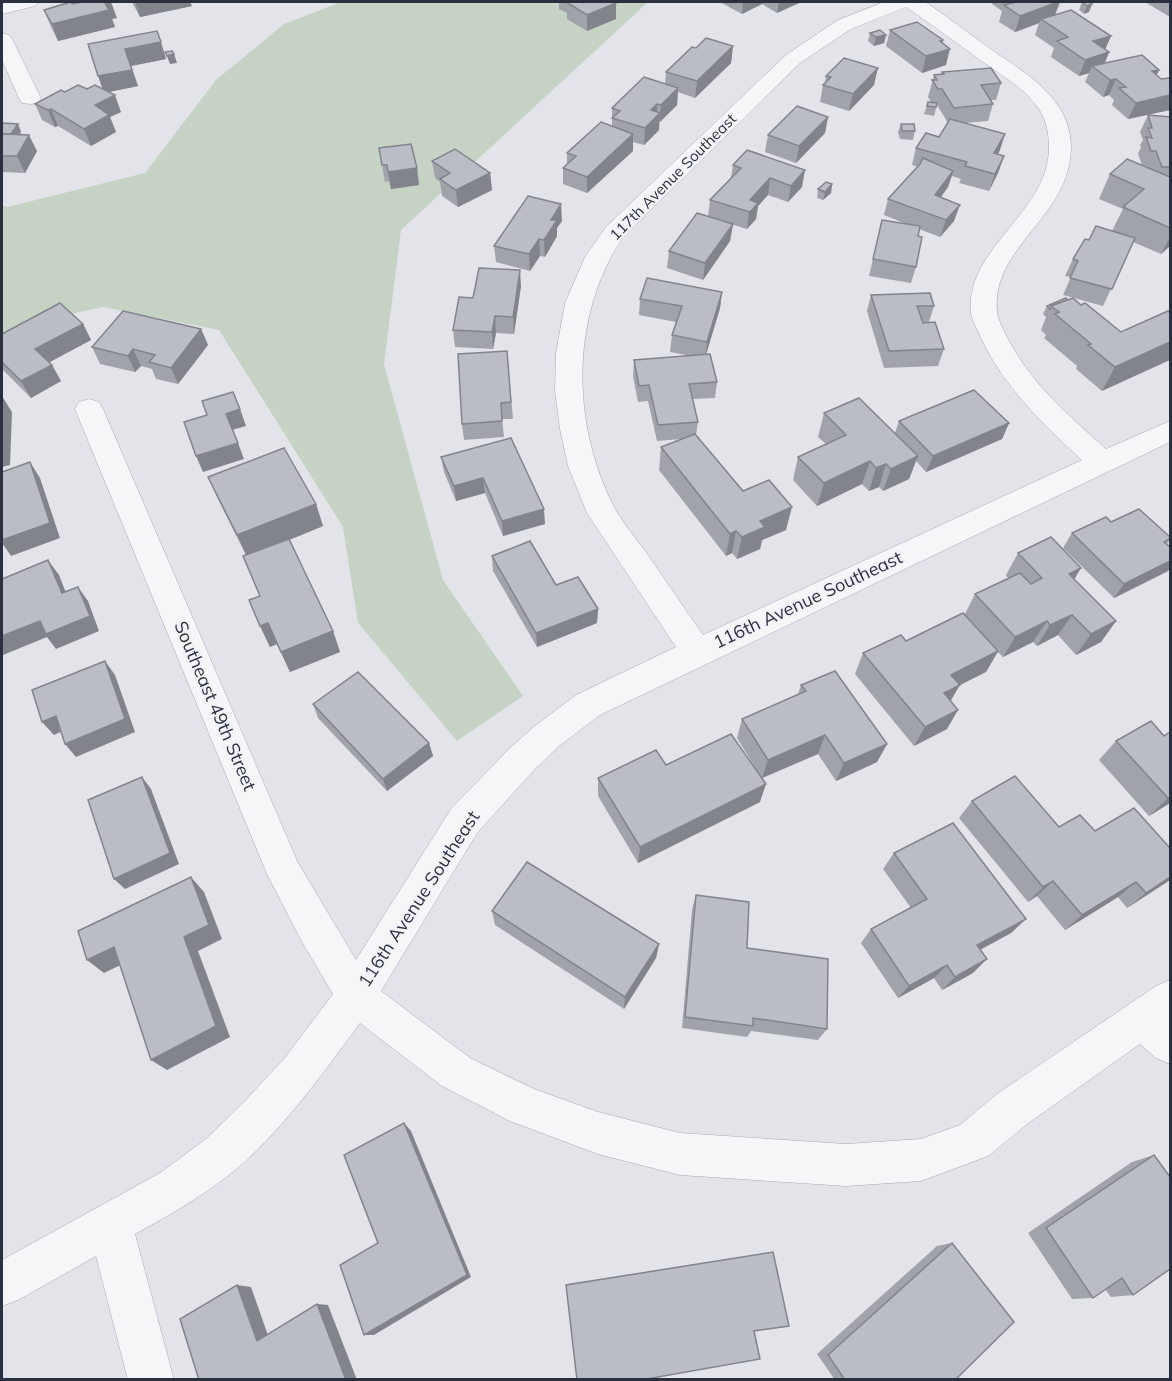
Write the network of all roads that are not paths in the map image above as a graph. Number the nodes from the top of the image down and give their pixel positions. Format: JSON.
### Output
{"nodes":[{"id":1,"x":28,"y":2,"type":"edge"},
{"id":2,"x":902,"y":2,"type":"edge"},
{"id":3,"x":912,"y":2,"type":"edge"},
{"id":4,"x":2,"y":8,"type":"edge"},
{"id":5,"x":2,"y":39,"type":"edge"},
{"id":6,"x":30,"y":98,"type":"dead end"},
{"id":7,"x":89,"y":409,"type":"dead end"},
{"id":8,"x":1170,"y":431,"type":"edge"},
{"id":9,"x":1103,"y":463,"type":"junction"},
{"id":10,"x":697,"y":652,"type":"junction"},
{"id":11,"x":356,"y":996,"type":"junction"},
{"id":12,"x":1161,"y":1021,"type":"edge"},
{"id":13,"x":110,"y":1224,"type":"junction"},
{"id":14,"x":2,"y":1284,"type":"edge"},
{"id":15,"x":151,"y":1380,"type":"edge"}],
"edges":[{"from":1,"to":4,"type":"street"},
{"from":2,"to":10,"type":"street","name":"117th Avenue Southeast"},
{"from":3,"to":9,"type":"street"},
{"from":5,"to":6,"type":"street"},
{"from":7,"to":11,"type":"street","name":"Southeast 49th Street"},
{"from":8,"to":9,"type":"street","name":"116th Avenue Southeast"},
{"from":9,"to":10,"type":"street","name":"116th Avenue Southeast"},
{"from":10,"to":11,"type":"street","name":"116th Avenue Southeast"},
{"from":11,"to":12,"type":"street"},
{"from":11,"to":13,"type":"street","name":"116th Avenue Southeast"},
{"from":13,"to":14,"type":"street","name":"116th Avenue Southeast"},
{"from":13,"to":15,"type":"street"}]}
